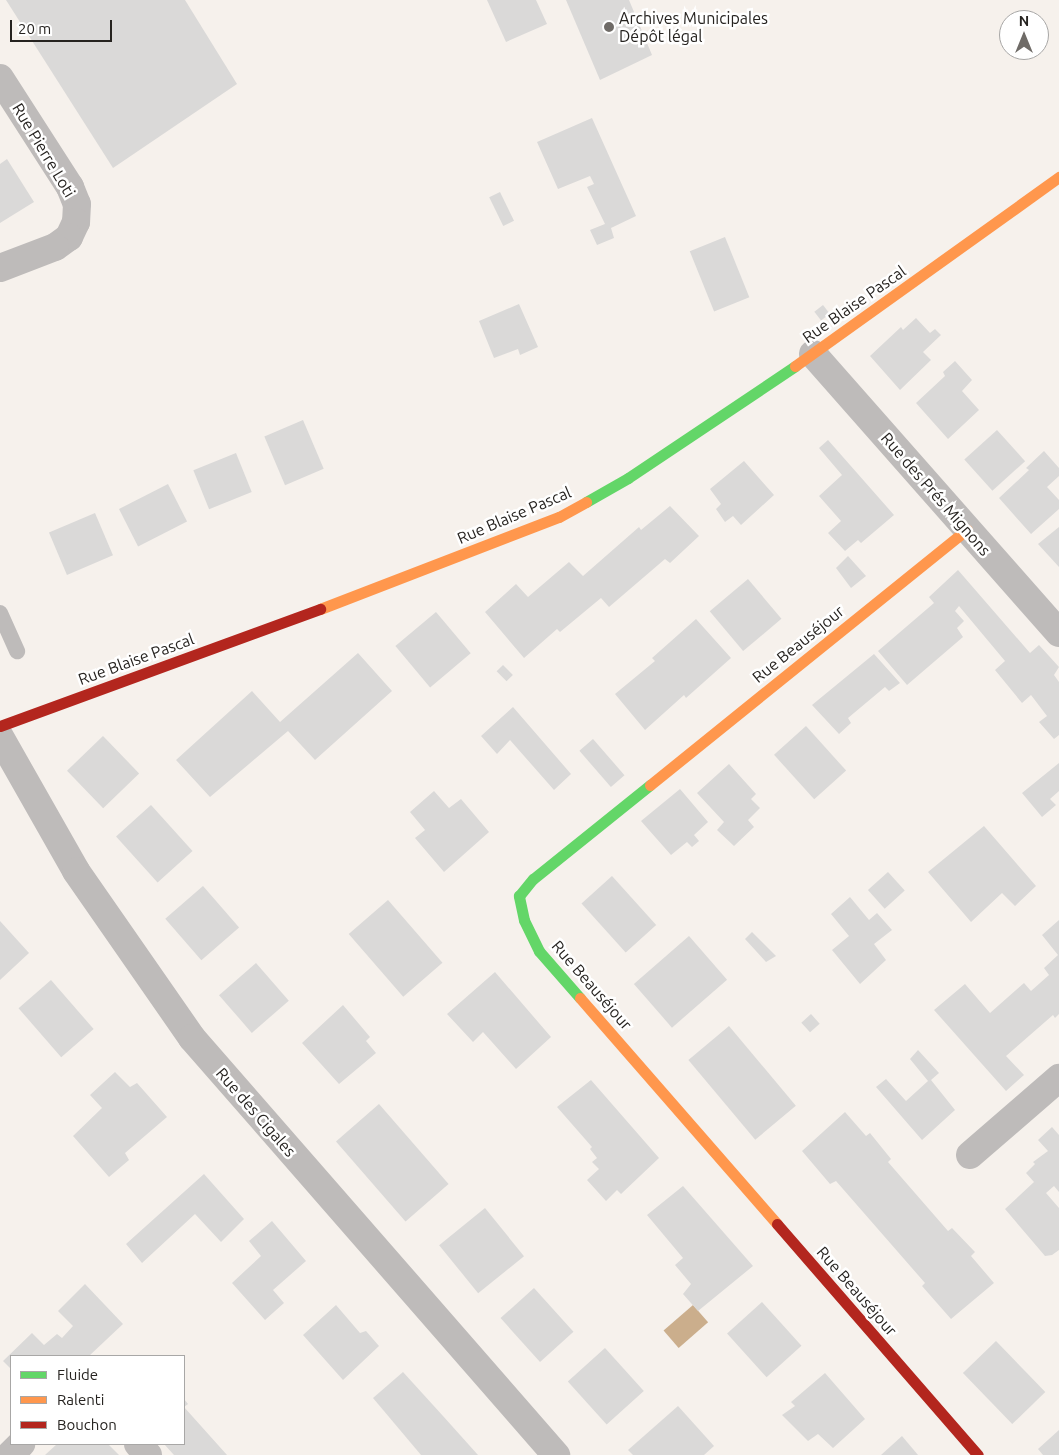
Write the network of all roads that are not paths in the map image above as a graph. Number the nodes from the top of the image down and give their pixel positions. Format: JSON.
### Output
{"nodes":[{"id":1,"x":0,"y":78,"type":"edge"},
{"id":2,"x":1059,"y":177,"type":"edge"},
{"id":3,"x":0,"y":268,"type":"edge"},
{"id":4,"x":813,"y":354,"type":"junction"},
{"id":5,"x":967,"y":528,"type":"junction"},
{"id":6,"x":0,"y":613,"type":"edge"},
{"id":7,"x":1059,"y":633,"type":"edge"},
{"id":8,"x":17,"y":651,"type":"dead end"},
{"id":9,"x":0,"y":726,"type":"edge"},
{"id":10,"x":0,"y":736,"type":"edge"},
{"id":11,"x":1059,"y":1078,"type":"edge"},
{"id":12,"x":970,"y":1154,"type":"dead end"},
{"id":13,"x":20,"y":1445,"type":"edge"},
{"id":14,"x":139,"y":1445,"type":"edge"},
{"id":15,"x":10,"y":1455,"type":"edge"},
{"id":16,"x":148,"y":1455,"type":"edge"},
{"id":17,"x":556,"y":1455,"type":"edge"},
{"id":18,"x":978,"y":1455,"type":"edge"}],
"edges":[{"from":1,"to":3,"type":"street","name":"Rue Pierre Loti"},
{"from":2,"to":4,"type":"street","name":"Rue Blaise Pascal"},
{"from":4,"to":5,"type":"street","name":"Rue des Prés Mignons"},
{"from":4,"to":9,"type":"street","name":"Rue Blaise Pascal"},
{"from":5,"to":7,"type":"street","name":"Rue des Prés Mignons"},
{"from":5,"to":18,"type":"street","name":"Rue Beauséjour"},
{"from":6,"to":8,"type":"lane"},
{"from":10,"to":17,"type":"street","name":"Rue des Cigales"},
{"from":11,"to":12,"type":"street"},
{"from":13,"to":15,"type":"street"},
{"from":14,"to":16,"type":"street"}]}
